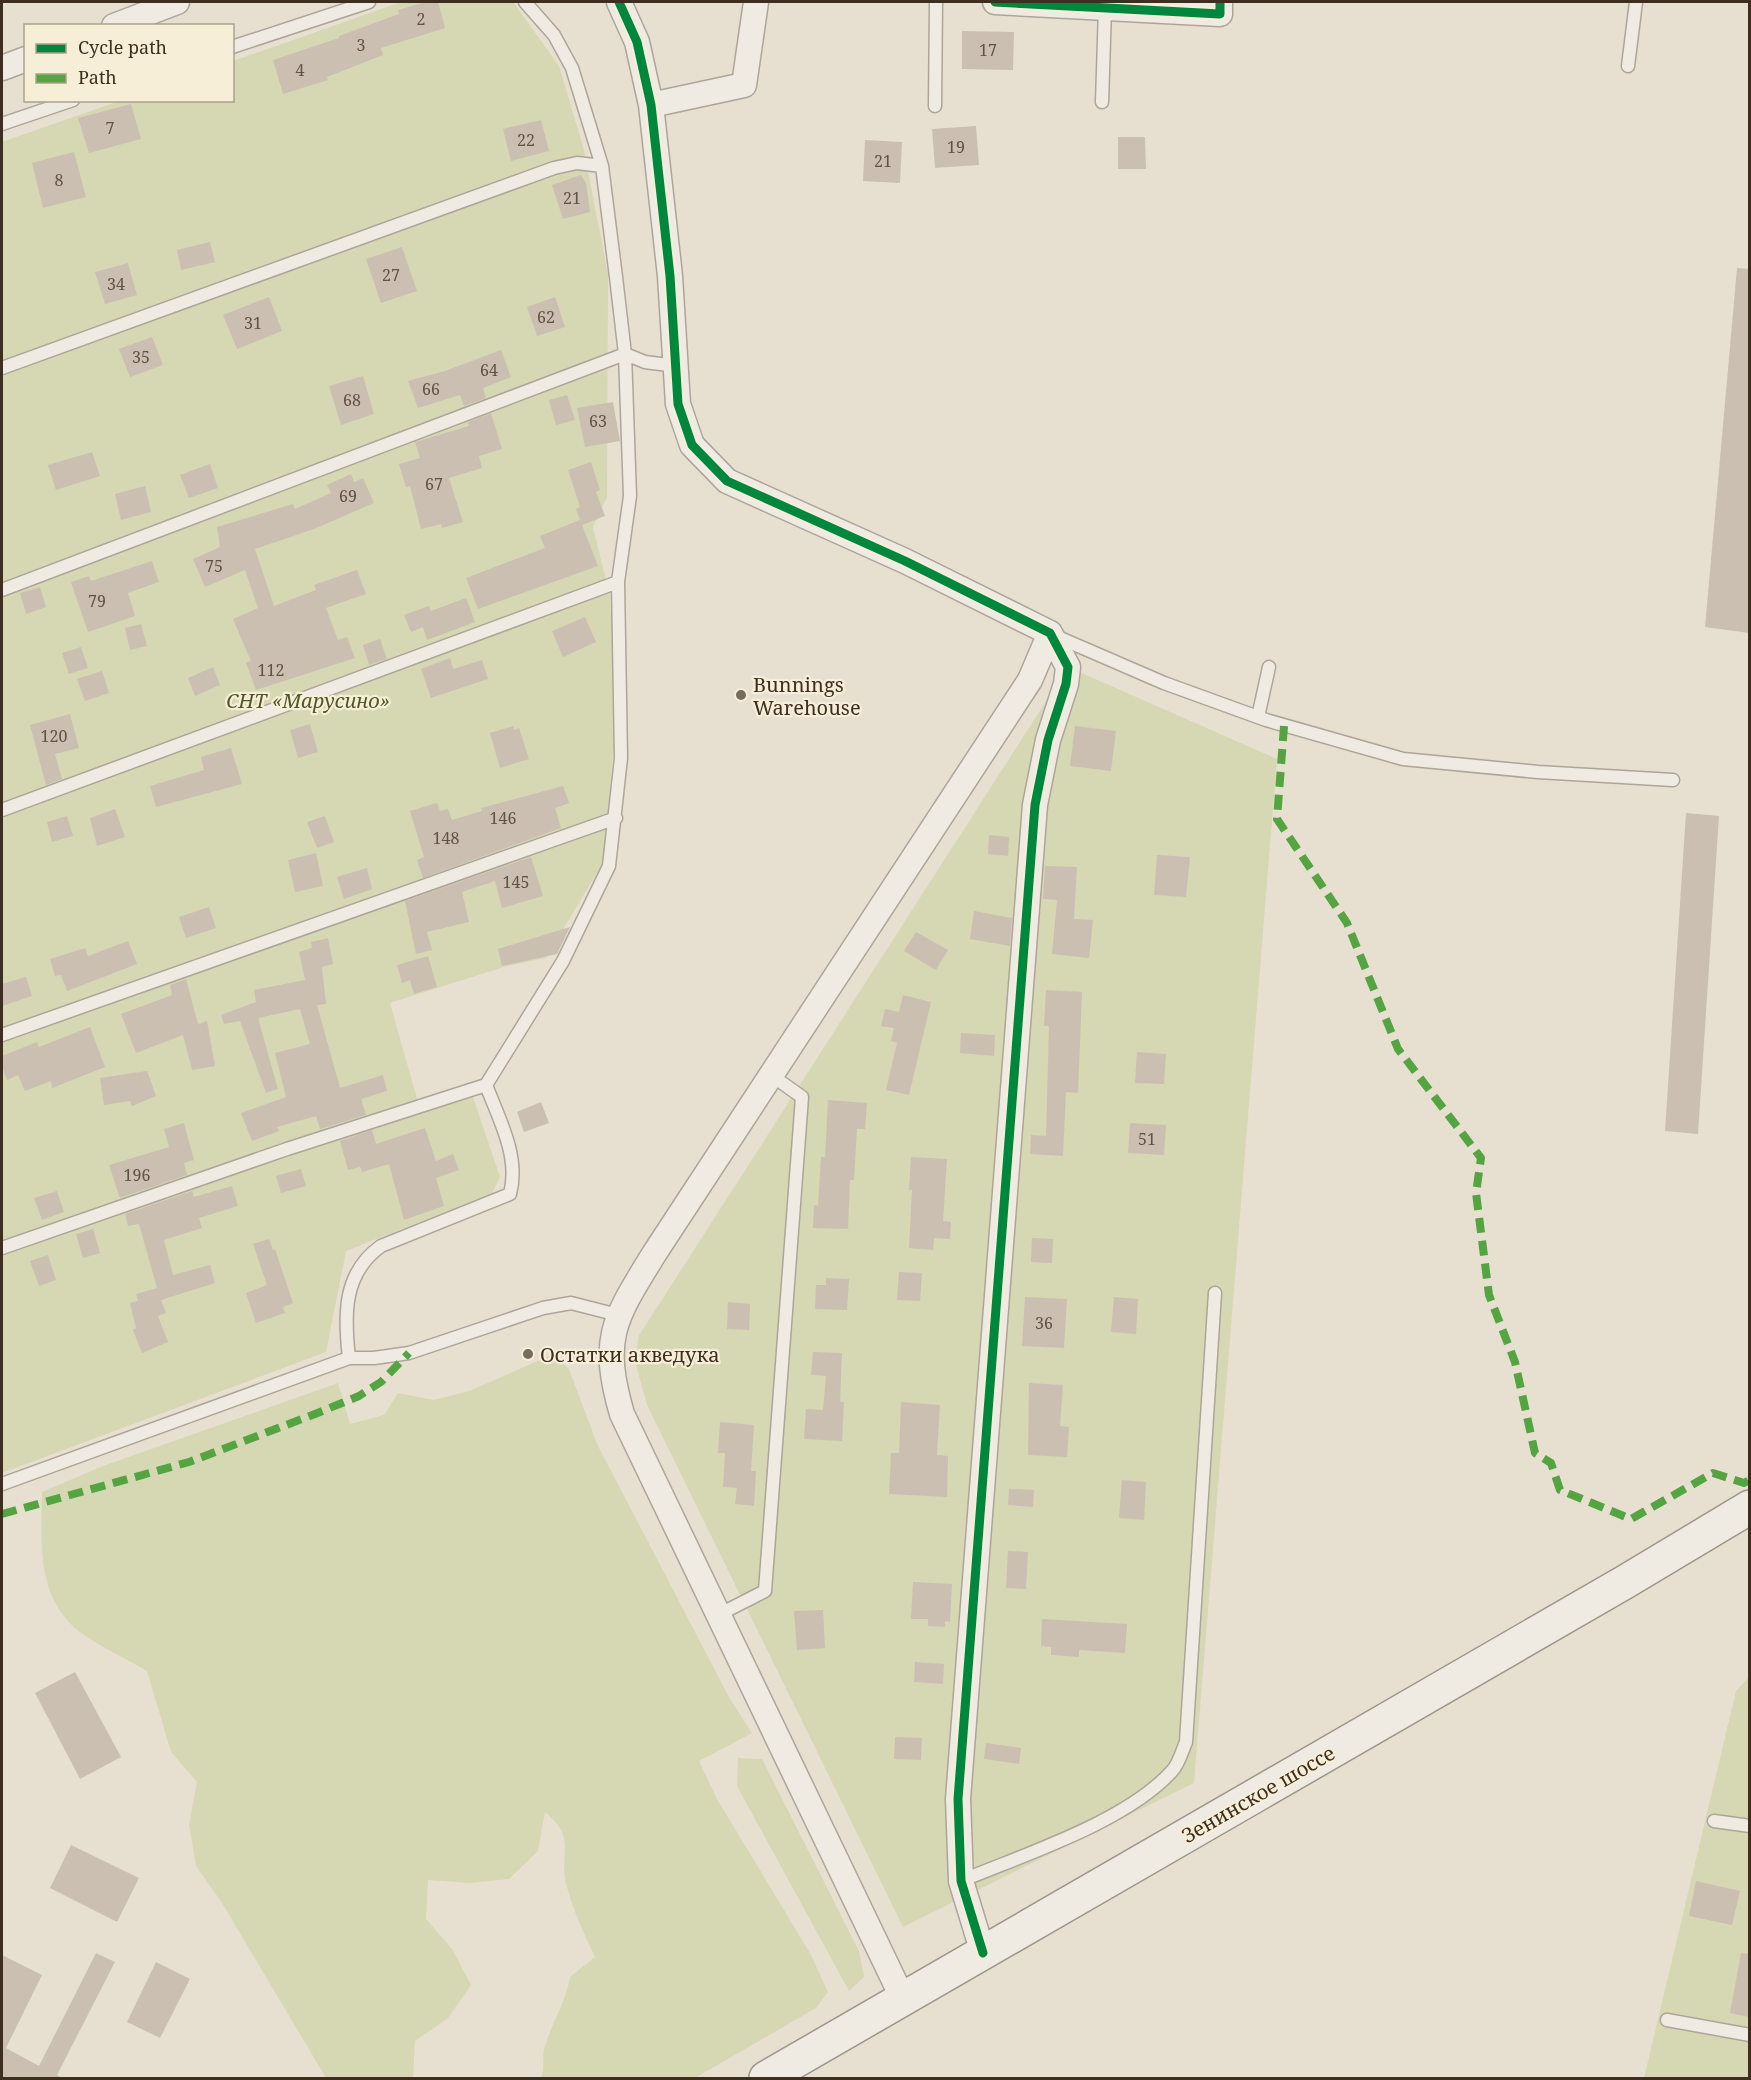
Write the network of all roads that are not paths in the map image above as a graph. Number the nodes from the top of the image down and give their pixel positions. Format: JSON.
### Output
{"nodes":[{"id":1,"x":177,"y":2,"type":"edge"},
{"id":2,"x":369,"y":2,"type":"edge"},
{"id":3,"x":525,"y":2,"type":"edge"},
{"id":4,"x":619,"y":2,"type":"edge"},
{"id":5,"x":756,"y":2,"type":"edge"},
{"id":6,"x":936,"y":2,"type":"edge"},
{"id":7,"x":995,"y":2,"type":"edge"},
{"id":8,"x":1221,"y":2,"type":"edge"},
{"id":9,"x":1636,"y":2,"type":"edge"},
{"id":10,"x":1105,"y":8,"type":"junction"},
{"id":11,"x":119,"y":24,"type":"edge"},
{"id":12,"x":234,"y":46,"type":"edge"},
{"id":13,"x":24,"y":59,"type":"edge"},
{"id":14,"x":1628,"y":66,"type":"dead end"},
{"id":15,"x":2,"y":68,"type":"edge"},
{"id":16,"x":67,"y":102,"type":"edge"},
{"id":17,"x":1102,"y":102,"type":"dead end"},
{"id":18,"x":651,"y":105,"type":"junction"},
{"id":19,"x":935,"y":106,"type":"dead end"},
{"id":20,"x":2,"y":124,"type":"edge"},
{"id":21,"x":602,"y":166,"type":"junction"},
{"id":22,"x":625,"y":354,"type":"junction"},
{"id":23,"x":676,"y":366,"type":"junction"},
{"id":24,"x":2,"y":368,"type":"edge"},
{"id":25,"x":618,"y":582,"type":"junction"},
{"id":26,"x":2,"y":590,"type":"edge"},
{"id":27,"x":1050,"y":633,"type":"junction"},
{"id":28,"x":1269,"y":667,"type":"dead end"},
{"id":29,"x":1258,"y":717,"type":"junction"},
{"id":30,"x":1674,"y":780,"type":"dead end"},
{"id":31,"x":2,"y":810,"type":"edge"},
{"id":32,"x":616,"y":818,"type":"junction"},
{"id":33,"x":2,"y":1035,"type":"edge"},
{"id":34,"x":771,"y":1075,"type":"junction"},
{"id":35,"x":486,"y":1084,"type":"junction"},
{"id":36,"x":2,"y":1248,"type":"edge"},
{"id":37,"x":1215,"y":1293,"type":"dead end"},
{"id":38,"x":618,"y":1315,"type":"junction"},
{"id":39,"x":349,"y":1358,"type":"junction"},
{"id":40,"x":2,"y":1484,"type":"edge"},
{"id":41,"x":1749,"y":1507,"type":"edge"},
{"id":42,"x":720,"y":1614,"type":"junction"},
{"id":43,"x":1714,"y":1821,"type":"dead end"},
{"id":44,"x":1749,"y":1826,"type":"edge"},
{"id":45,"x":961,"y":1881,"type":"junction"},
{"id":46,"x":983,"y":1953,"type":"junction"},
{"id":47,"x":903,"y":1999,"type":"junction"},
{"id":48,"x":1667,"y":2020,"type":"dead end"},
{"id":49,"x":1749,"y":2035,"type":"edge"},
{"id":50,"x":766,"y":2079,"type":"edge"}],
"edges":[{"from":1,"to":11,"type":"street"},
{"from":2,"to":12,"type":"lane"},
{"from":3,"to":21,"type":"lane"},
{"from":4,"to":18,"type":"street"},
{"from":5,"to":18,"type":"street"},
{"from":6,"to":19,"type":"lane"},
{"from":7,"to":10,"type":"street"},
{"from":8,"to":10,"type":"street"},
{"from":9,"to":14,"type":"lane"},
{"from":10,"to":17,"type":"lane"},
{"from":13,"to":15,"type":"street"},
{"from":16,"to":20,"type":"lane"},
{"from":18,"to":23,"type":"street"},
{"from":21,"to":22,"type":"lane"},
{"from":21,"to":24,"type":"lane"},
{"from":22,"to":23,"type":"lane"},
{"from":22,"to":25,"type":"lane"},
{"from":22,"to":26,"type":"lane"},
{"from":23,"to":27,"type":"street"},
{"from":25,"to":31,"type":"lane"},
{"from":25,"to":32,"type":"lane"},
{"from":27,"to":29,"type":"lane"},
{"from":27,"to":34,"type":"street"},
{"from":27,"to":45,"type":"street"},
{"from":28,"to":29,"type":"lane"},
{"from":29,"to":30,"type":"lane"},
{"from":32,"to":33,"type":"lane"},
{"from":32,"to":35,"type":"lane"},
{"from":34,"to":38,"type":"street"},
{"from":34,"to":42,"type":"lane"},
{"from":35,"to":36,"type":"lane"},
{"from":35,"to":39,"type":"lane"},
{"from":37,"to":45,"type":"lane"},
{"from":38,"to":39,"type":"lane"},
{"from":38,"to":42,"type":"street"},
{"from":39,"to":40,"type":"lane"},
{"from":41,"to":46,"type":"main road","name":"Зенинское шоссе"},
{"from":42,"to":47,"type":"street"},
{"from":43,"to":44,"type":"lane"},
{"from":45,"to":46,"type":"street"},
{"from":46,"to":47,"type":"main road","name":"Зенинское шоссе"},
{"from":47,"to":50,"type":"main road","name":"Зенинское шоссе"},
{"from":48,"to":49,"type":"lane"}]}
